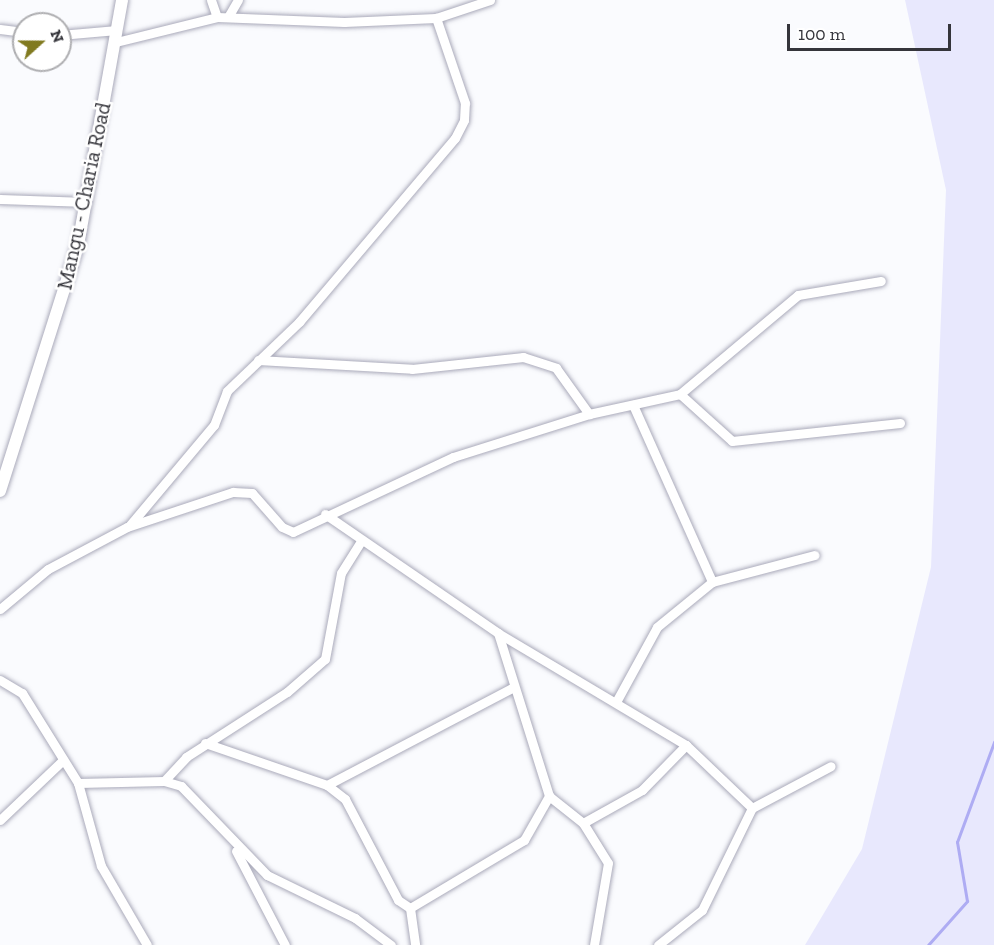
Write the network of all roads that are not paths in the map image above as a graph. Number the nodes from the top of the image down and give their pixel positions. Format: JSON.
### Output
{"nodes":[{"id":1,"x":122,"y":0,"type":"edge"},
{"id":2,"x":212,"y":0,"type":"edge"},
{"id":3,"x":238,"y":0,"type":"edge"},
{"id":4,"x":490,"y":0,"type":"edge"},
{"id":5,"x":228,"y":16,"type":"junction"},
{"id":6,"x":217,"y":17,"type":"junction"},
{"id":7,"x":436,"y":18,"type":"junction"},
{"id":8,"x":72,"y":35,"type":"edge"},
{"id":9,"x":116,"y":36,"type":"junction"},
{"id":10,"x":0,"y":200,"type":"edge"},
{"id":11,"x":87,"y":202,"type":"junction"},
{"id":12,"x":881,"y":281,"type":"dead end"},
{"id":13,"x":258,"y":360,"type":"junction"},
{"id":14,"x":680,"y":394,"type":"junction"},
{"id":15,"x":633,"y":405,"type":"junction"},
{"id":16,"x":589,"y":414,"type":"junction"},
{"id":17,"x":900,"y":423,"type":"dead end"},
{"id":18,"x":0,"y":491,"type":"edge"},
{"id":19,"x":325,"y":514,"type":"junction"},
{"id":20,"x":128,"y":526,"type":"junction"},
{"id":21,"x":361,"y":541,"type":"junction"},
{"id":22,"x":815,"y":555,"type":"dead end"},
{"id":23,"x":712,"y":582,"type":"junction"},
{"id":24,"x":0,"y":609,"type":"edge"},
{"id":25,"x":498,"y":633,"type":"junction"},
{"id":26,"x":0,"y":680,"type":"edge"},
{"id":27,"x":514,"y":687,"type":"junction"},
{"id":28,"x":616,"y":702,"type":"junction"},
{"id":29,"x":205,"y":743,"type":"junction"},
{"id":30,"x":686,"y":745,"type":"junction"},
{"id":31,"x":63,"y":760,"type":"junction"},
{"id":32,"x":831,"y":766,"type":"dead end"},
{"id":33,"x":164,"y":781,"type":"junction"},
{"id":34,"x":78,"y":783,"type":"junction"},
{"id":35,"x":327,"y":785,"type":"junction"},
{"id":36,"x":549,"y":796,"type":"junction"},
{"id":37,"x":752,"y":808,"type":"junction"},
{"id":38,"x":0,"y":819,"type":"edge"},
{"id":39,"x":583,"y":823,"type":"junction"},
{"id":40,"x":233,"y":846,"type":"junction"},
{"id":41,"x":410,"y":908,"type":"junction"},
{"id":42,"x":147,"y":945,"type":"edge"},
{"id":43,"x":285,"y":945,"type":"edge"},
{"id":44,"x":391,"y":945,"type":"edge"},
{"id":45,"x":415,"y":945,"type":"edge"},
{"id":46,"x":594,"y":945,"type":"edge"},
{"id":47,"x":658,"y":945,"type":"edge"}],
"edges":[{"from":1,"to":9,"type":"street","name":"Mangu - Charia Road"},
{"from":2,"to":6,"type":"street"},
{"from":3,"to":5,"type":"street"},
{"from":4,"to":7,"type":"street"},
{"from":5,"to":6,"type":"street"},
{"from":5,"to":7,"type":"street"},
{"from":6,"to":9,"type":"street"},
{"from":7,"to":13,"type":"street"},
{"from":8,"to":9,"type":"street"},
{"from":9,"to":11,"type":"street","name":"Mangu - Charia Road"},
{"from":10,"to":11,"type":"street"},
{"from":11,"to":18,"type":"street","name":"Mangu - Charia Road"},
{"from":12,"to":14,"type":"street"},
{"from":13,"to":16,"type":"street"},
{"from":13,"to":20,"type":"street"},
{"from":14,"to":15,"type":"street"},
{"from":14,"to":17,"type":"street"},
{"from":15,"to":16,"type":"street"},
{"from":15,"to":23,"type":"street"},
{"from":16,"to":19,"type":"street"},
{"from":19,"to":20,"type":"street"},
{"from":19,"to":21,"type":"street"},
{"from":20,"to":24,"type":"street"},
{"from":21,"to":25,"type":"street"},
{"from":21,"to":29,"type":"street"},
{"from":22,"to":23,"type":"street"},
{"from":23,"to":28,"type":"street"},
{"from":25,"to":27,"type":"street"},
{"from":25,"to":28,"type":"street"},
{"from":26,"to":31,"type":"street"},
{"from":27,"to":35,"type":"street"},
{"from":27,"to":36,"type":"street"},
{"from":28,"to":30,"type":"street"},
{"from":29,"to":33,"type":"street"},
{"from":29,"to":35,"type":"street"},
{"from":30,"to":37,"type":"street"},
{"from":30,"to":39,"type":"street"},
{"from":31,"to":34,"type":"street"},
{"from":31,"to":38,"type":"street"},
{"from":32,"to":37,"type":"street"},
{"from":33,"to":34,"type":"street"},
{"from":33,"to":40,"type":"street"},
{"from":34,"to":42,"type":"street"},
{"from":35,"to":41,"type":"street"},
{"from":36,"to":39,"type":"street"},
{"from":36,"to":41,"type":"street"},
{"from":37,"to":47,"type":"street"},
{"from":39,"to":46,"type":"street"},
{"from":40,"to":43,"type":"street"},
{"from":40,"to":44,"type":"street"},
{"from":41,"to":45,"type":"street"}]}
